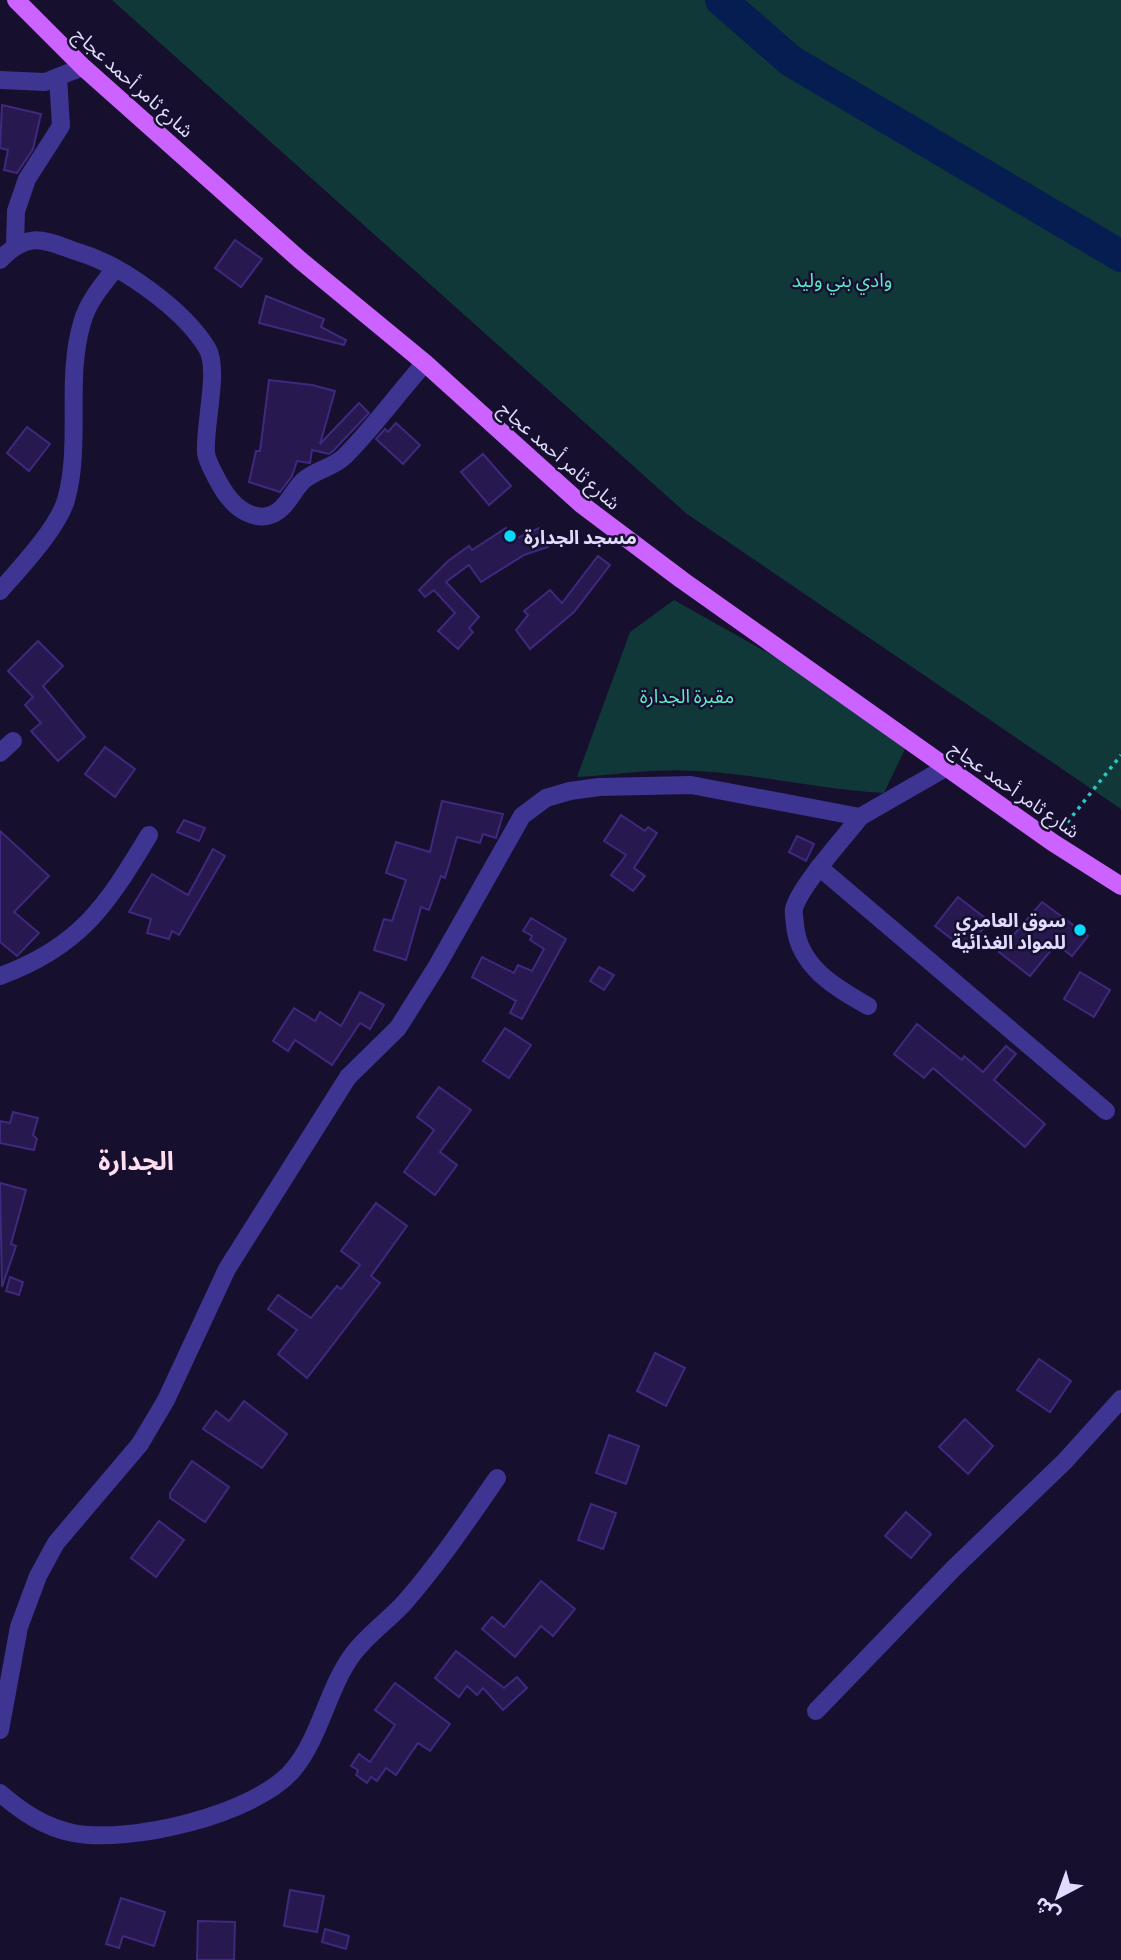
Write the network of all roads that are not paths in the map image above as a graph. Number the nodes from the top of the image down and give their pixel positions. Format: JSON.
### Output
{"nodes":[{"id":1,"x":16,"y":0,"type":"edge"},
{"id":2,"x":83,"y":67,"type":"junction"},
{"id":3,"x":58,"y":76,"type":"junction"},
{"id":4,"x":0,"y":80,"type":"edge"},
{"id":5,"x":15,"y":244,"type":"junction"},
{"id":6,"x":0,"y":260,"type":"edge"},
{"id":7,"x":115,"y":268,"type":"junction"},
{"id":8,"x":425,"y":363,"type":"junction"},
{"id":9,"x":0,"y":591,"type":"edge"},
{"id":10,"x":947,"y":767,"type":"junction"},
{"id":11,"x":860,"y":817,"type":"junction"},
{"id":12,"x":149,"y":835,"type":"dead end"},
{"id":13,"x":819,"y":867,"type":"junction"},
{"id":14,"x":1121,"y":886,"type":"edge"},
{"id":15,"x":0,"y":976,"type":"edge"},
{"id":16,"x":868,"y":1006,"type":"dead end"},
{"id":17,"x":1106,"y":1111,"type":"dead end"},
{"id":18,"x":1121,"y":1399,"type":"edge"},
{"id":19,"x":497,"y":1478,"type":"dead end"},
{"id":20,"x":816,"y":1711,"type":"dead end"},
{"id":21,"x":0,"y":1730,"type":"edge"},
{"id":22,"x":0,"y":1793,"type":"edge"}],
"edges":[{"from":1,"to":2,"type":"main road","name":"شارع ثامر أحمد عجاج"},
{"from":2,"to":3,"type":"street"},
{"from":2,"to":8,"type":"main road","name":"شارع ثامر أحمد عجاج"},
{"from":3,"to":4,"type":"street"},
{"from":3,"to":5,"type":"street"},
{"from":5,"to":6,"type":"street"},
{"from":5,"to":7,"type":"street"},
{"from":7,"to":8,"type":"street"},
{"from":7,"to":9,"type":"street"},
{"from":8,"to":10,"type":"main road","name":"شارع ثامر أحمد عجاج"},
{"from":10,"to":11,"type":"street"},
{"from":10,"to":14,"type":"main road","name":"شارع ثامر أحمد عجاج"},
{"from":11,"to":13,"type":"street"},
{"from":11,"to":21,"type":"street"},
{"from":12,"to":15,"type":"street"},
{"from":13,"to":16,"type":"street"},
{"from":13,"to":17,"type":"street"},
{"from":18,"to":20,"type":"street"},
{"from":19,"to":22,"type":"street"}]}
